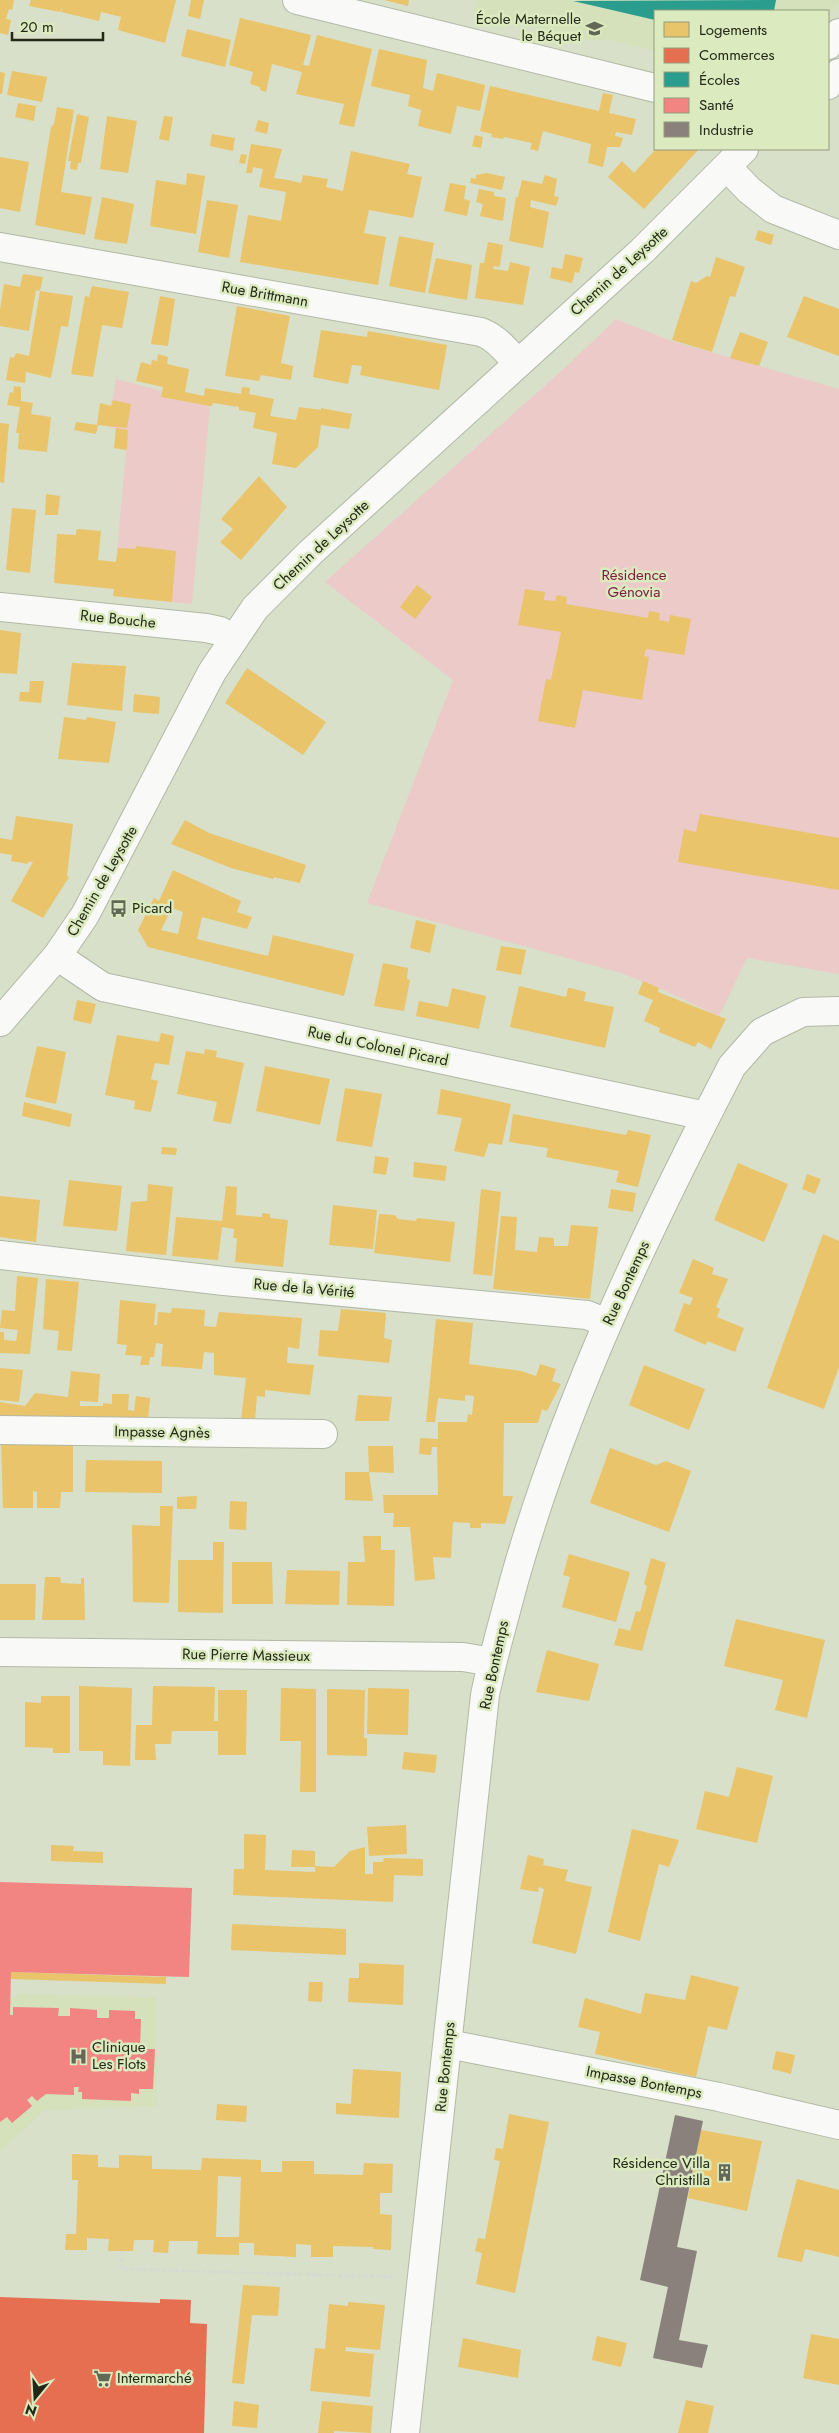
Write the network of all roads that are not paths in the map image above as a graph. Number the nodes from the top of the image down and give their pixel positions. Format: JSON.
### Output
{"nodes":[{"id":1,"x":297,"y":0,"type":"edge"},
{"id":2,"x":839,"y":33,"type":"edge"},
{"id":3,"x":829,"y":44,"type":"edge"},
{"id":4,"x":839,"y":73,"type":"edge"},
{"id":5,"x":829,"y":84,"type":"edge"},
{"id":6,"x":654,"y":88,"type":"edge"},
{"id":7,"x":735,"y":158,"type":"edge"},
{"id":8,"x":839,"y":235,"type":"edge"},
{"id":9,"x":0,"y":247,"type":"edge"},
{"id":10,"x":518,"y":364,"type":"junction"},
{"id":11,"x":0,"y":607,"type":"edge"},
{"id":12,"x":233,"y":639,"type":"junction"},
{"id":13,"x":57,"y":956,"type":"junction"},
{"id":14,"x":839,"y":1010,"type":"edge"},
{"id":15,"x":0,"y":1022,"type":"edge"},
{"id":16,"x":706,"y":1116,"type":"junction"},
{"id":17,"x":0,"y":1255,"type":"edge"},
{"id":18,"x":606,"y":1322,"type":"junction"},
{"id":19,"x":0,"y":1430,"type":"edge"},
{"id":20,"x":323,"y":1434,"type":"dead end"},
{"id":21,"x":0,"y":1652,"type":"edge"},
{"id":22,"x":492,"y":1662,"type":"junction"},
{"id":23,"x":448,"y":2044,"type":"junction"},
{"id":24,"x":839,"y":2125,"type":"edge"},
{"id":25,"x":405,"y":2433,"type":"edge"}],
"edges":[{"from":1,"to":6,"type":"street"},
{"from":2,"to":3,"type":"street"},
{"from":4,"to":5,"type":"street"},
{"from":7,"to":8,"type":"street"},
{"from":7,"to":10,"type":"street","name":"Chemin de Leysotte"},
{"from":9,"to":10,"type":"street","name":"Rue Brittmann"},
{"from":10,"to":12,"type":"street","name":"Chemin de Leysotte"},
{"from":11,"to":12,"type":"street","name":"Rue Bouche"},
{"from":12,"to":13,"type":"street","name":"Chemin de Leysotte"},
{"from":13,"to":15,"type":"street","name":"Chemin de Leysotte"},
{"from":13,"to":16,"type":"street","name":"Rue du Colonel Picard"},
{"from":14,"to":16,"type":"street","name":"Rue Bontemps"},
{"from":16,"to":18,"type":"street","name":"Rue Bontemps"},
{"from":17,"to":18,"type":"street","name":"Rue de la Vérité"},
{"from":18,"to":22,"type":"street","name":"Rue Bontemps"},
{"from":19,"to":20,"type":"street","name":"Impasse Agnès"},
{"from":21,"to":22,"type":"street","name":"Rue Pierre Massieux"},
{"from":22,"to":23,"type":"street","name":"Rue Bontemps"},
{"from":23,"to":24,"type":"street","name":"Impasse Bontemps"},
{"from":23,"to":25,"type":"street","name":"Rue Bontemps"}]}
